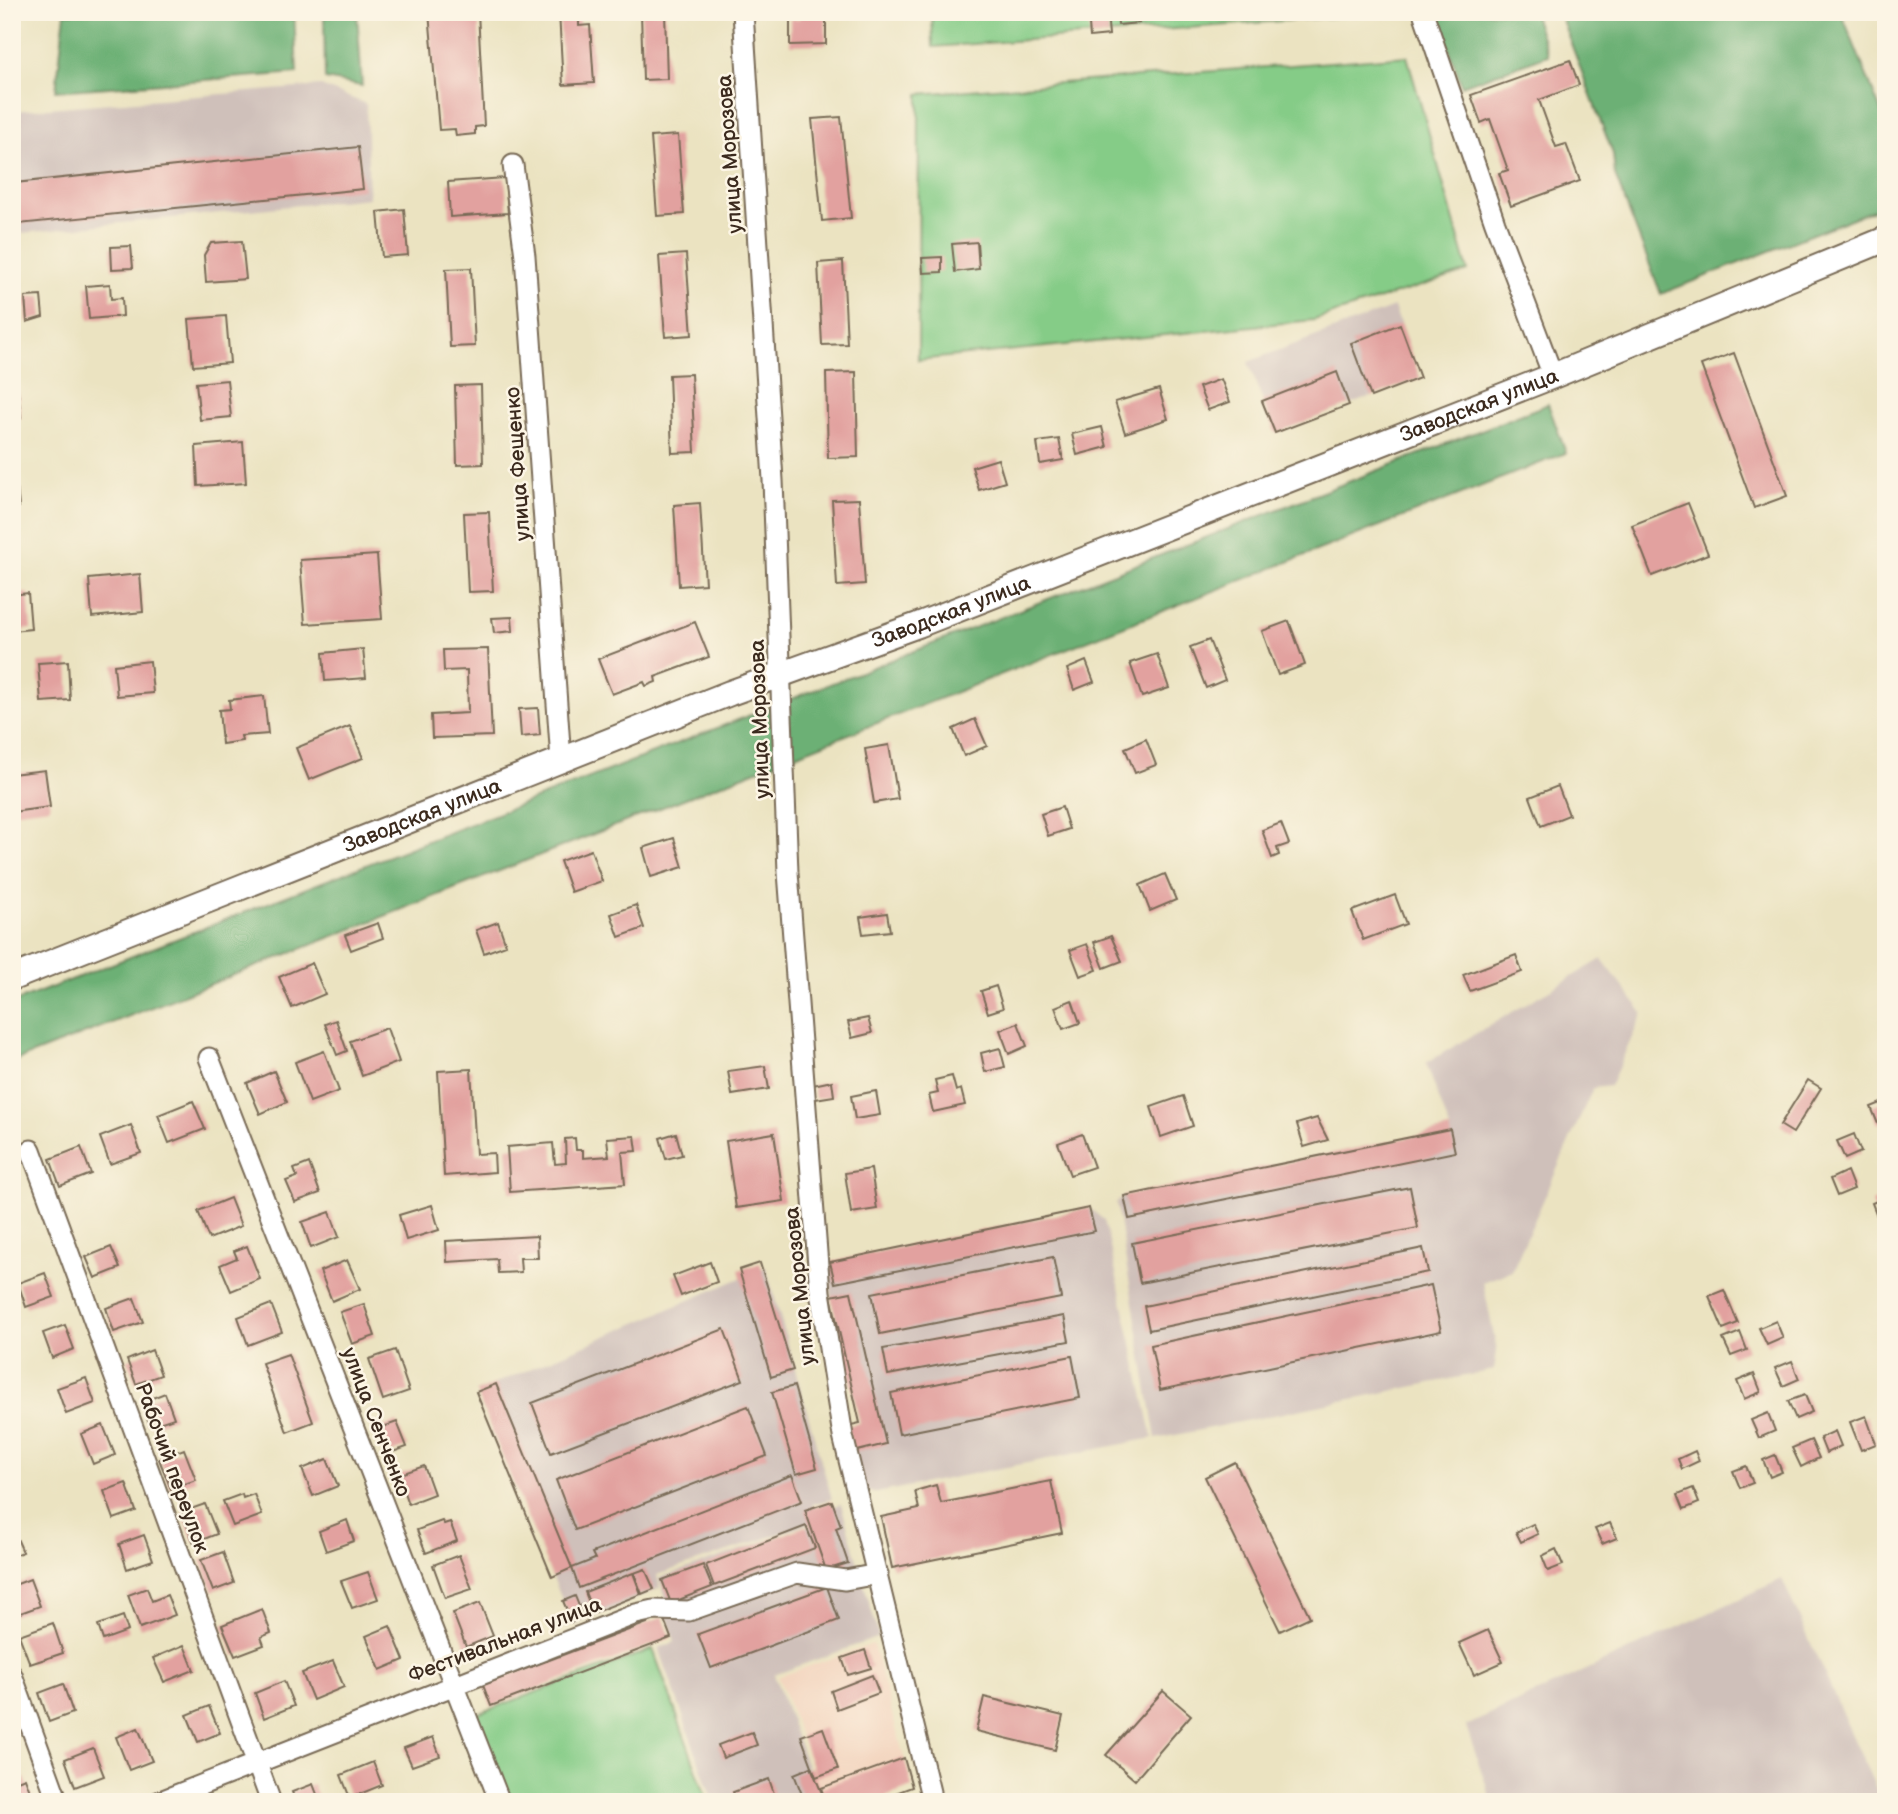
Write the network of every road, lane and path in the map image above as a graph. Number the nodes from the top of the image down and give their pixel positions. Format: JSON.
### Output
{"nodes":[{"id":1,"x":743,"y":12,"type":"edge"},
{"id":2,"x":1423,"y":12,"type":"edge"},
{"id":3,"x":513,"y":165,"type":"dead end"},
{"id":4,"x":1886,"y":239,"type":"edge"},
{"id":5,"x":1553,"y":376,"type":"junction"},
{"id":6,"x":782,"y":676,"type":"junction"},
{"id":7,"x":561,"y":760,"type":"junction"},
{"id":8,"x":12,"y":978,"type":"edge"},
{"id":9,"x":209,"y":1058,"type":"dead end"},
{"id":10,"x":31,"y":1150,"type":"dead end"},
{"id":11,"x":878,"y":1574,"type":"junction"},
{"id":12,"x":12,"y":1675,"type":"edge"},
{"id":13,"x":455,"y":1684,"type":"junction"},
{"id":14,"x":256,"y":1763,"type":"junction"},
{"id":15,"x":58,"y":1802,"type":"edge"},
{"id":16,"x":158,"y":1802,"type":"edge"},
{"id":17,"x":271,"y":1802,"type":"edge"},
{"id":18,"x":500,"y":1802,"type":"edge"},
{"id":19,"x":927,"y":1802,"type":"edge"}],
"edges":[{"from":1,"to":6,"type":"street","name":"улица Морозова"},
{"from":2,"to":5,"type":"street"},
{"from":3,"to":7,"type":"street","name":"улица Фещенко"},
{"from":4,"to":5,"type":"street","name":"Заводская улица"},
{"from":5,"to":6,"type":"street","name":"Заводская улица"},
{"from":6,"to":7,"type":"street","name":"Заводская улица"},
{"from":6,"to":11,"type":"street","name":"улица Морозова"},
{"from":7,"to":8,"type":"street","name":"Заводская улица"},
{"from":9,"to":13,"type":"street","name":"улица Сенченко"},
{"from":10,"to":14,"type":"street","name":"Рабочий переулок"},
{"from":11,"to":13,"type":"street","name":"Фестивальная улица"},
{"from":11,"to":19,"type":"street","name":"улица Морозова"},
{"from":12,"to":15,"type":"street"},
{"from":13,"to":14,"type":"street","name":"Фестивальная улица"},
{"from":13,"to":18,"type":"street","name":"улица Сенченко"},
{"from":14,"to":16,"type":"street","name":"Фестивальная улица"},
{"from":14,"to":17,"type":"street","name":"Рабочий переулок"}]}
